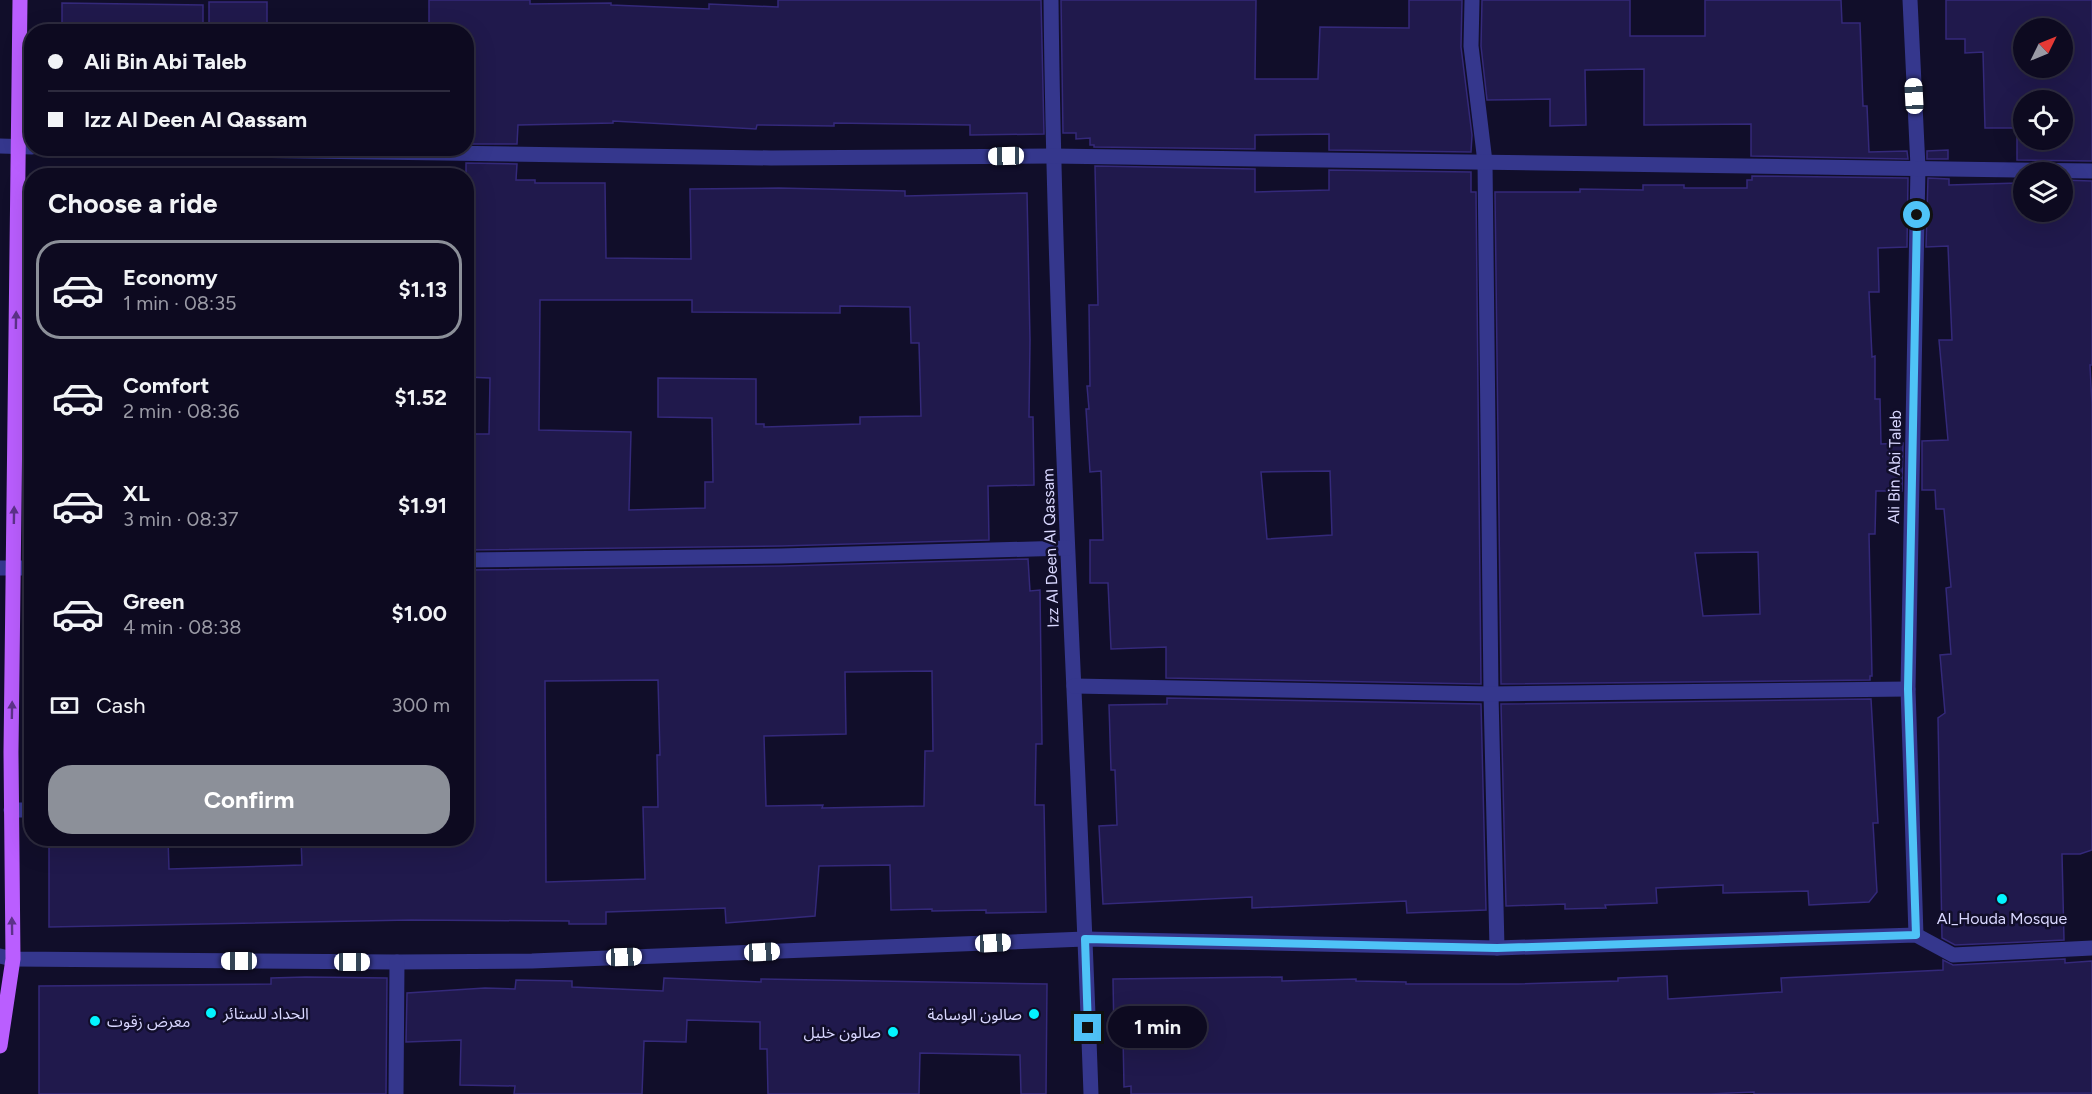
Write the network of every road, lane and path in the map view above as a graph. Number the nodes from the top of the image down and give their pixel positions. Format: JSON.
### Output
{"nodes":[{"id":1,"x":20,"y":0,"type":"edge"},
{"id":2,"x":1051,"y":0,"type":"edge"},
{"id":3,"x":1472,"y":0,"type":"edge"},
{"id":4,"x":1910,"y":0,"type":"edge"},
{"id":5,"x":24,"y":118,"type":"edge"},
{"id":6,"x":0,"y":146,"type":"edge"},
{"id":7,"x":24,"y":147,"type":"edge"},
{"id":8,"x":474,"y":154,"type":"edge"},
{"id":9,"x":1053,"y":156,"type":"junction"},
{"id":10,"x":1485,"y":162,"type":"junction"},
{"id":11,"x":1918,"y":167,"type":"junction"},
{"id":12,"x":24,"y":170,"type":"edge"},
{"id":13,"x":2092,"y":171,"type":"edge"},
{"id":14,"x":1067,"y":548,"type":"junction"},
{"id":15,"x":474,"y":560,"type":"edge"},
{"id":16,"x":7,"y":568,"type":"edge"},
{"id":17,"x":24,"y":568,"type":"edge"},
{"id":18,"x":1074,"y":686,"type":"junction"},
{"id":19,"x":1908,"y":689,"type":"junction"},
{"id":20,"x":1491,"y":694,"type":"junction"},
{"id":21,"x":6,"y":751,"type":"edge"},
{"id":22,"x":11,"y":810,"type":"junction"},
{"id":23,"x":24,"y":810,"type":"edge"},
{"id":24,"x":1916,"y":935,"type":"junction"},
{"id":25,"x":1085,"y":939,"type":"junction"},
{"id":26,"x":1497,"y":948,"type":"junction"},
{"id":27,"x":2092,"y":948,"type":"edge"},
{"id":28,"x":4,"y":960,"type":"edge"},
{"id":29,"x":397,"y":962,"type":"junction"},
{"id":30,"x":0,"y":1046,"type":"edge"},
{"id":31,"x":396,"y":1094,"type":"edge"},
{"id":32,"x":1091,"y":1094,"type":"edge"}],
"edges":[{"from":1,"to":5,"type":"main road"},
{"from":2,"to":9,"type":"street","name":"Izz Al Deen Al Qassam"},
{"from":3,"to":10,"type":"street"},
{"from":4,"to":11,"type":"street","name":"Ali Bin Abi Taleb"},
{"from":6,"to":7,"type":"street"},
{"from":8,"to":9,"type":"street"},
{"from":9,"to":10,"type":"street"},
{"from":9,"to":14,"type":"street","name":"Izz Al Deen Al Qassam"},
{"from":10,"to":11,"type":"street"},
{"from":10,"to":20,"type":"street"},
{"from":11,"to":13,"type":"street"},
{"from":11,"to":19,"type":"street","name":"Ali Bin Abi Taleb"},
{"from":16,"to":12,"type":"main road","one_way":true},
{"from":14,"to":15,"type":"street"},
{"from":14,"to":18,"type":"street","name":"Izz Al Deen Al Qassam"},
{"from":16,"to":17,"type":"street"},
{"from":21,"to":16,"type":"main road","one_way":true},
{"from":18,"to":20,"type":"street"},
{"from":18,"to":25,"type":"street","name":"Izz Al Deen Al Qassam"},
{"from":19,"to":20,"type":"street"},
{"from":19,"to":24,"type":"street","name":"Ali Bin Abi Taleb"},
{"from":20,"to":26,"type":"street"},
{"from":21,"to":22,"type":"main road"},
{"from":22,"to":23,"type":"street"},
{"from":28,"to":22,"type":"main road","one_way":true},
{"from":24,"to":26,"type":"street"},
{"from":24,"to":27,"type":"street"},
{"from":25,"to":26,"type":"street"},
{"from":25,"to":29,"type":"street"},
{"from":25,"to":32,"type":"street","name":"Izz Al Deen Al Qassam"},
{"from":28,"to":29,"type":"street"},
{"from":28,"to":30,"type":"main road"},
{"from":29,"to":31,"type":"street"}]}
